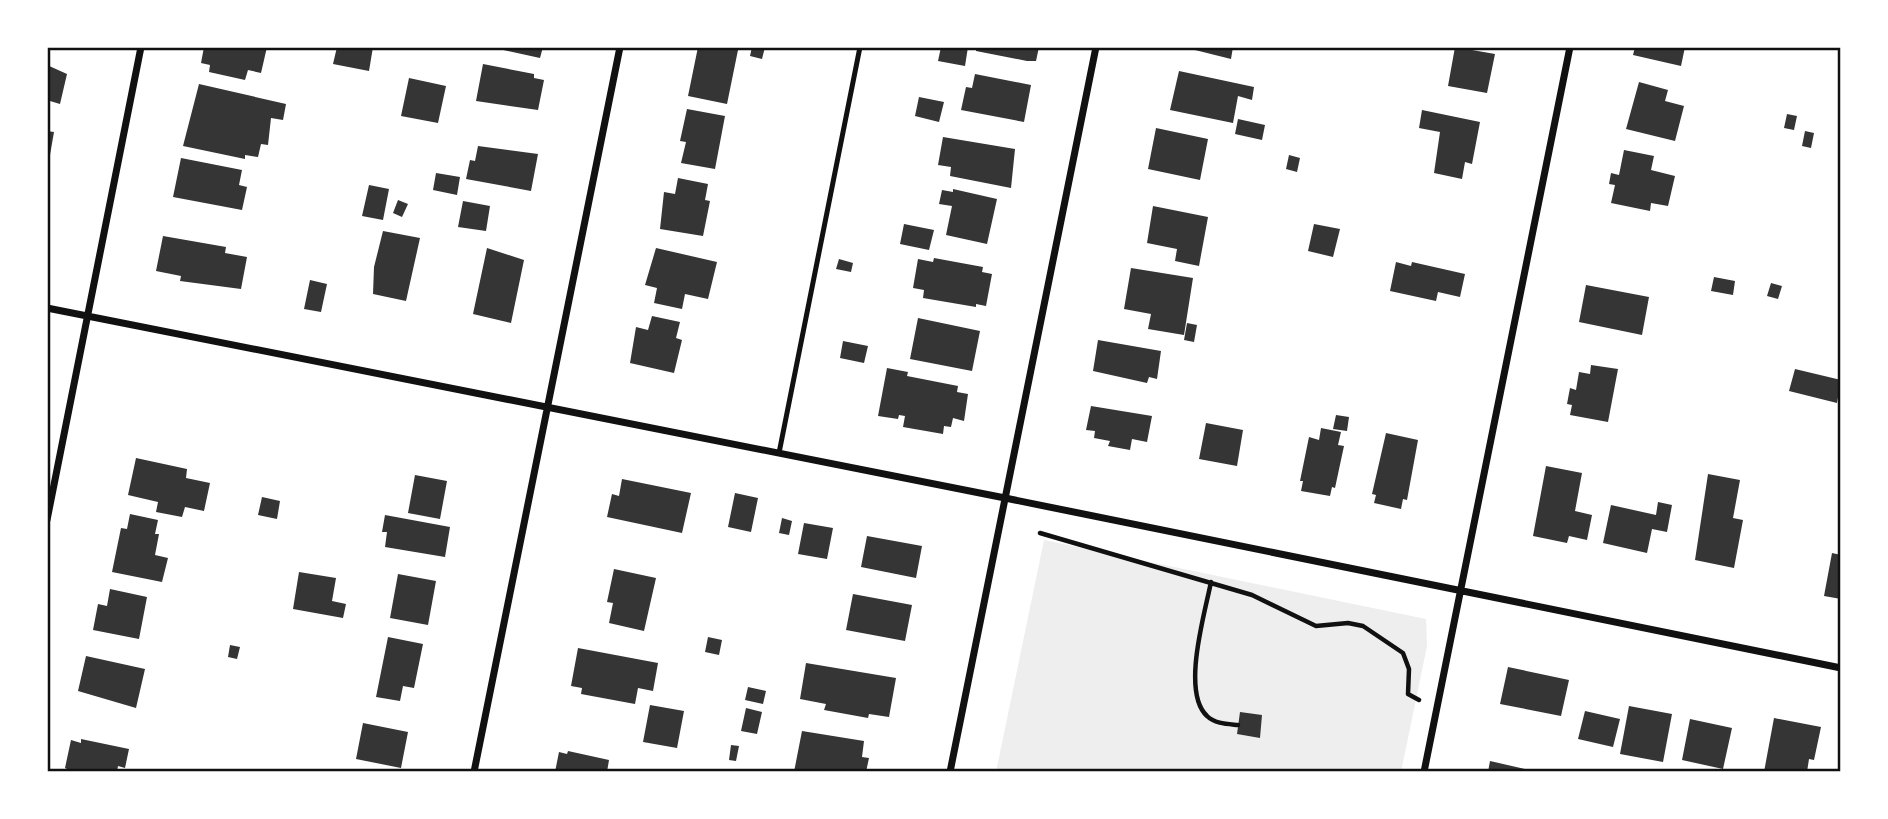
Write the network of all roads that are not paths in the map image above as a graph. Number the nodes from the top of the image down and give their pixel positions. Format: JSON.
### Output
{"nodes":[{"id":1,"x":141,"y":47,"type":"edge"},
{"id":2,"x":620,"y":47,"type":"edge"},
{"id":3,"x":860,"y":47,"type":"edge"},
{"id":4,"x":1096,"y":47,"type":"edge"},
{"id":5,"x":1570,"y":47,"type":"edge"},
{"id":6,"x":47,"y":308,"type":"edge"},
{"id":7,"x":87,"y":316,"type":"junction"},
{"id":8,"x":547,"y":406,"type":"junction"},
{"id":9,"x":779,"y":453,"type":"junction"},
{"id":10,"x":1005,"y":498,"type":"junction"},
{"id":11,"x":47,"y":520,"type":"edge"},
{"id":12,"x":1460,"y":591,"type":"junction"},
{"id":13,"x":1841,"y":668,"type":"edge"},
{"id":14,"x":474,"y":772,"type":"edge"},
{"id":15,"x":950,"y":772,"type":"edge"},
{"id":16,"x":1424,"y":772,"type":"edge"}],
"edges":[{"from":1,"to":7,"type":"street"},
{"from":2,"to":8,"type":"street"},
{"from":3,"to":9,"type":"lane"},
{"from":4,"to":10,"type":"street"},
{"from":5,"to":12,"type":"street"},
{"from":6,"to":7,"type":"street"},
{"from":7,"to":8,"type":"street"},
{"from":7,"to":11,"type":"street"},
{"from":8,"to":9,"type":"street"},
{"from":8,"to":14,"type":"street"},
{"from":9,"to":10,"type":"street"},
{"from":10,"to":12,"type":"street"},
{"from":10,"to":15,"type":"street"},
{"from":12,"to":13,"type":"street"},
{"from":12,"to":16,"type":"street"}]}
